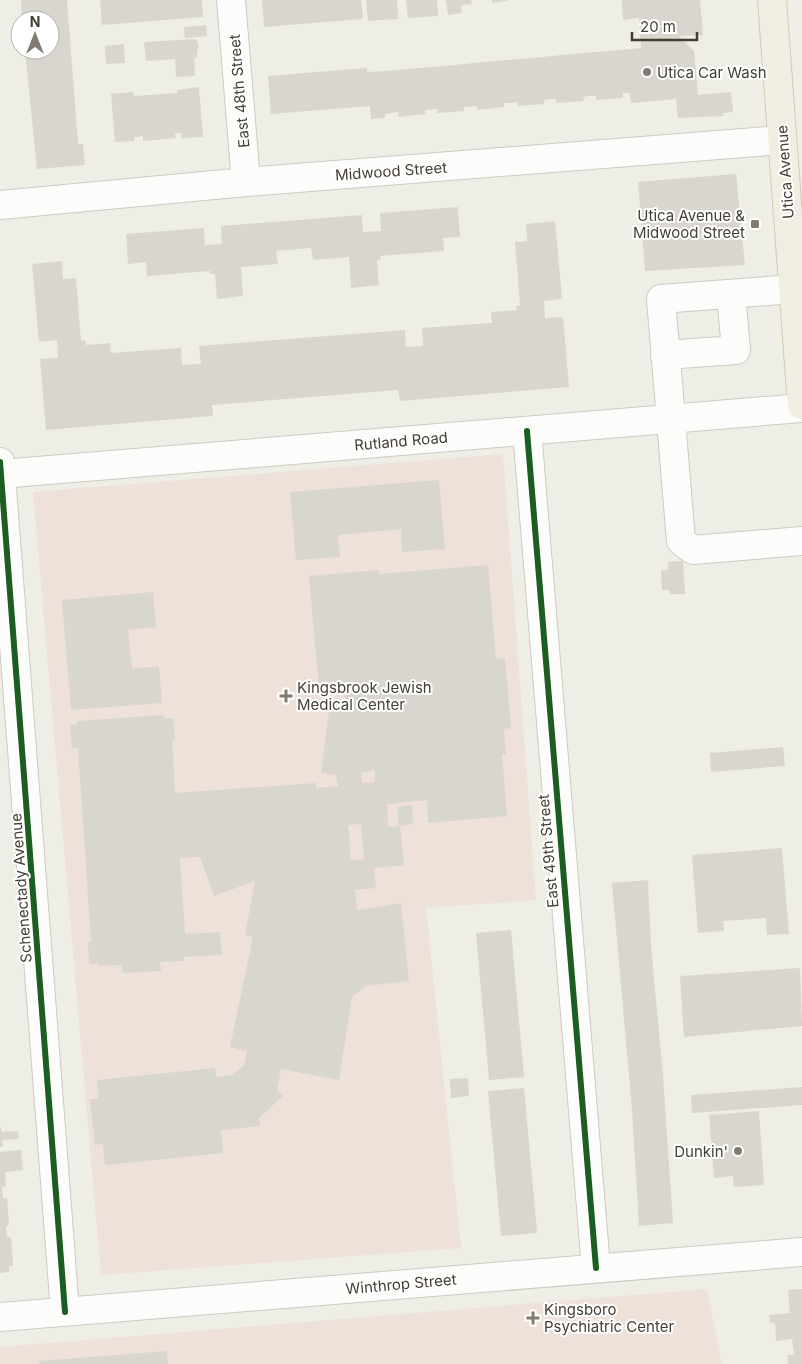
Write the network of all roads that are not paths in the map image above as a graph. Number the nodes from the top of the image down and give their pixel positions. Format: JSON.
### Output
{"nodes":[{"id":1,"x":231,"y":0,"type":"edge"},
{"id":2,"x":772,"y":0,"type":"edge"},
{"id":3,"x":782,"y":140,"type":"junction"},
{"id":4,"x":246,"y":182,"type":"junction"},
{"id":5,"x":0,"y":205,"type":"edge"},
{"id":6,"x":793,"y":290,"type":"junction"},
{"id":7,"x":731,"y":294,"type":"junction"},
{"id":8,"x":665,"y":355,"type":"junction"},
{"id":9,"x":802,"y":406,"type":"edge"},
{"id":10,"x":670,"y":419,"type":"junction"},
{"id":11,"x":527,"y":431,"type":"junction"},
{"id":12,"x":0,"y":470,"type":"edge"},
{"id":13,"x":802,"y":541,"type":"edge"},
{"id":14,"x":802,"y":1252,"type":"edge"},
{"id":15,"x":596,"y":1268,"type":"junction"},
{"id":16,"x":65,"y":1312,"type":"junction"},
{"id":17,"x":0,"y":1317,"type":"edge"}],
"edges":[{"from":1,"to":4,"type":"street","name":"East 48th Street"},
{"from":2,"to":3,"type":"main road","name":"Utica Avenue"},
{"from":3,"to":4,"type":"street","name":"Midwood Street"},
{"from":3,"to":6,"type":"main road","name":"Utica Avenue"},
{"from":4,"to":5,"type":"street","name":"Midwood Street"},
{"from":6,"to":7,"type":"street"},
{"from":6,"to":9,"type":"main road","name":"Utica Avenue"},
{"from":7,"to":8,"type":"street"},
{"from":7,"to":8,"type":"street"},
{"from":8,"to":10,"type":"street"},
{"from":9,"to":10,"type":"street","name":"Rutland Road"},
{"from":10,"to":11,"type":"street","name":"Rutland Road"},
{"from":10,"to":13,"type":"street"},
{"from":11,"to":12,"type":"street","name":"Rutland Road"},
{"from":11,"to":15,"type":"street","name":"East 49th Street"},
{"from":12,"to":16,"type":"street","name":"Schenectady Avenue"},
{"from":14,"to":15,"type":"street","name":"Winthrop Street"},
{"from":15,"to":16,"type":"street","name":"Winthrop Street"},
{"from":16,"to":17,"type":"street","name":"Winthrop Street"}]}
